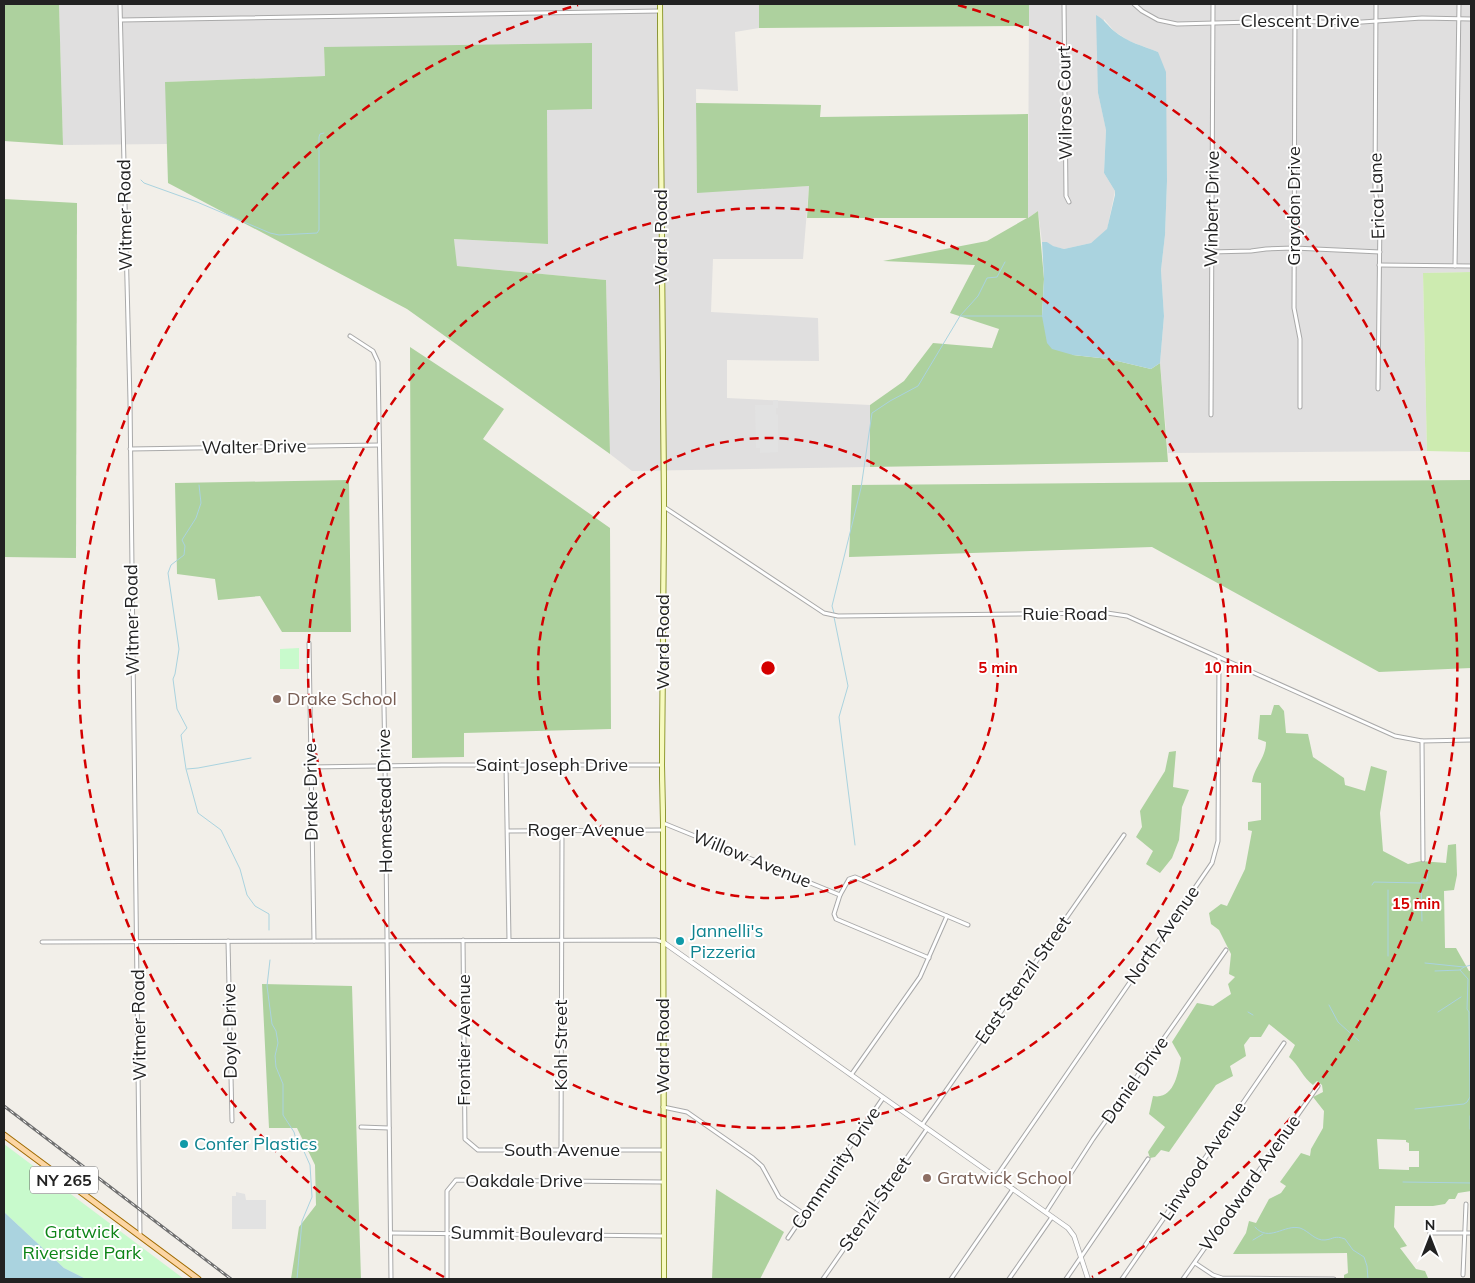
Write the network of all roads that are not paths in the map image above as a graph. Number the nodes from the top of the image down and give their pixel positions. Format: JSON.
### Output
{"nodes":[{"id":1,"x":120,"y":4,"type":"edge"},
{"id":2,"x":660,"y":4,"type":"edge"},
{"id":3,"x":1064,"y":4,"type":"edge"},
{"id":4,"x":1134,"y":4,"type":"edge"},
{"id":5,"x":1213,"y":4,"type":"edge"},
{"id":6,"x":1295,"y":4,"type":"edge"},
{"id":7,"x":1376,"y":4,"type":"edge"},
{"id":8,"x":1459,"y":4,"type":"edge"},
{"id":9,"x":660,"y":11,"type":"junction"},
{"id":10,"x":1459,"y":19,"type":"junction"},
{"id":11,"x":1471,"y":19,"type":"edge"},
{"id":12,"x":120,"y":20,"type":"junction"},
{"id":13,"x":1295,"y":21,"type":"junction"},
{"id":14,"x":1376,"y":21,"type":"junction"},
{"id":15,"x":1213,"y":22,"type":"junction"},
{"id":16,"x":1070,"y":202,"type":"dead end"},
{"id":17,"x":1294,"y":248,"type":"junction"},
{"id":18,"x":1212,"y":252,"type":"junction"},
{"id":19,"x":1380,"y":252,"type":"junction"},
{"id":20,"x":1380,"y":265,"type":"junction"},
{"id":21,"x":1455,"y":266,"type":"junction"},
{"id":22,"x":1471,"y":266,"type":"edge"},
{"id":23,"x":350,"y":336,"type":"dead end"},
{"id":24,"x":1378,"y":389,"type":"dead end"},
{"id":25,"x":1300,"y":407,"type":"dead end"},
{"id":26,"x":1211,"y":415,"type":"dead end"},
{"id":27,"x":379,"y":445,"type":"junction"},
{"id":28,"x":130,"y":449,"type":"junction"},
{"id":29,"x":664,"y":507,"type":"junction"},
{"id":30,"x":309,"y":643,"type":"dead end"},
{"id":31,"x":1219,"y":657,"type":"junction"},
{"id":32,"x":1471,"y":740,"type":"edge"},
{"id":33,"x":1422,"y":741,"type":"junction"},
{"id":34,"x":385,"y":765,"type":"junction"},
{"id":35,"x":506,"y":765,"type":"junction"},
{"id":36,"x":662,"y":765,"type":"junction"},
{"id":37,"x":311,"y":767,"type":"junction"},
{"id":38,"x":664,"y":823,"type":"junction"},
{"id":39,"x":508,"y":830,"type":"junction"},
{"id":40,"x":664,"y":830,"type":"junction"},
{"id":41,"x":562,"y":831,"type":"junction"},
{"id":42,"x":1124,"y":835,"type":"dead end"},
{"id":43,"x":1423,"y":860,"type":"dead end"},
{"id":44,"x":840,"y":895,"type":"junction"},
{"id":45,"x":947,"y":916,"type":"junction"},
{"id":46,"x":968,"y":925,"type":"dead end"},
{"id":47,"x":463,"y":940,"type":"junction"},
{"id":48,"x":509,"y":940,"type":"junction"},
{"id":49,"x":561,"y":940,"type":"junction"},
{"id":50,"x":228,"y":941,"type":"junction"},
{"id":51,"x":314,"y":941,"type":"junction"},
{"id":52,"x":387,"y":941,"type":"junction"},
{"id":53,"x":42,"y":942,"type":"dead end"},
{"id":54,"x":138,"y":942,"type":"junction"},
{"id":55,"x":663,"y":942,"type":"junction"},
{"id":56,"x":1226,"y":950,"type":"dead end"},
{"id":57,"x":929,"y":958,"type":"junction"},
{"id":58,"x":1284,"y":1042,"type":"dead end"},
{"id":59,"x":851,"y":1075,"type":"junction"},
{"id":60,"x":1318,"y":1086,"type":"dead end"},
{"id":61,"x":884,"y":1098,"type":"junction"},
{"id":62,"x":663,"y":1107,"type":"junction"},
{"id":63,"x":232,"y":1121,"type":"dead end"},
{"id":64,"x":922,"y":1125,"type":"junction"},
{"id":65,"x":361,"y":1127,"type":"dead end"},
{"id":66,"x":389,"y":1128,"type":"junction"},
{"id":67,"x":927,"y":1129,"type":"junction"},
{"id":68,"x":4,"y":1135,"type":"edge"},
{"id":69,"x":465,"y":1139,"type":"joint"},
{"id":70,"x":561,"y":1149,"type":"junction"},
{"id":71,"x":663,"y":1150,"type":"junction"},
{"id":72,"x":1148,"y":1159,"type":"dead end"},
{"id":73,"x":996,"y":1177,"type":"junction"},
{"id":74,"x":663,"y":1182,"type":"junction"},
{"id":75,"x":1014,"y":1189,"type":"junction"},
{"id":76,"x":1466,"y":1204,"type":"dead end"},
{"id":77,"x":1046,"y":1212,"type":"junction"},
{"id":78,"x":804,"y":1214,"type":"junction"},
{"id":79,"x":1052,"y":1217,"type":"junction"},
{"id":80,"x":391,"y":1233,"type":"junction"},
{"id":81,"x":447,"y":1233,"type":"junction"},
{"id":82,"x":1465,"y":1233,"type":"junction"},
{"id":83,"x":1471,"y":1233,"type":"edge"},
{"id":84,"x":1430,"y":1234,"type":"dead end"},
{"id":85,"x":664,"y":1236,"type":"junction"},
{"id":86,"x":140,"y":1237,"type":"junction"},
{"id":87,"x":788,"y":1238,"type":"dead end"},
{"id":88,"x":1080,"y":1259,"type":"junction"},
{"id":89,"x":1195,"y":1263,"type":"junction"},
{"id":90,"x":1463,"y":1276,"type":"dead end"},
{"id":91,"x":198,"y":1279,"type":"edge"},
{"id":92,"x":391,"y":1279,"type":"edge"},
{"id":93,"x":447,"y":1279,"type":"edge"},
{"id":94,"x":664,"y":1279,"type":"edge"},
{"id":95,"x":823,"y":1279,"type":"edge"},
{"id":96,"x":951,"y":1279,"type":"edge"},
{"id":97,"x":1009,"y":1279,"type":"edge"},
{"id":98,"x":1066,"y":1279,"type":"edge"},
{"id":99,"x":1088,"y":1279,"type":"edge"},
{"id":100,"x":1122,"y":1279,"type":"edge"},
{"id":101,"x":1183,"y":1279,"type":"edge"},
{"id":102,"x":1334,"y":1279,"type":"edge"}],
"edges":[{"from":1,"to":12,"type":"street","name":"Witmer Road"},
{"from":2,"to":9,"type":"main road","name":"Ward Road"},
{"from":3,"to":16,"type":"street","name":"Wilrose Court"},
{"from":4,"to":15,"type":"street","name":"Clescent Drive"},
{"from":5,"to":15,"type":"street","name":"Winbert Drive"},
{"from":6,"to":13,"type":"street","name":"Graydon Drive"},
{"from":7,"to":14,"type":"street","name":"Erica Lane"},
{"from":8,"to":10,"type":"street"},
{"from":9,"to":12,"type":"street"},
{"from":9,"to":29,"type":"main road","name":"Ward Road"},
{"from":10,"to":11,"type":"street","name":"Clescent Drive"},
{"from":10,"to":14,"type":"street","name":"Clescent Drive"},
{"from":10,"to":21,"type":"street"},
{"from":12,"to":28,"type":"street","name":"Witmer Road"},
{"from":13,"to":14,"type":"street","name":"Clescent Drive"},
{"from":13,"to":15,"type":"street","name":"Clescent Drive"},
{"from":13,"to":17,"type":"street","name":"Graydon Drive"},
{"from":14,"to":19,"type":"street","name":"Erica Lane"},
{"from":15,"to":18,"type":"street","name":"Winbert Drive"},
{"from":17,"to":18,"type":"street"},
{"from":17,"to":19,"type":"street"},
{"from":17,"to":25,"type":"street","name":"Graydon Drive"},
{"from":18,"to":26,"type":"street","name":"Winbert Drive"},
{"from":19,"to":20,"type":"street","name":"Erica Lane"},
{"from":20,"to":21,"type":"street"},
{"from":20,"to":24,"type":"street","name":"Erica Lane"},
{"from":21,"to":22,"type":"street"},
{"from":23,"to":27,"type":"street","name":"Homestead Drive"},
{"from":27,"to":28,"type":"street","name":"Walter Drive"},
{"from":27,"to":34,"type":"street","name":"Homestead Drive"},
{"from":28,"to":54,"type":"street","name":"Witmer Road"},
{"from":29,"to":31,"type":"street","name":"Ruie Road"},
{"from":29,"to":36,"type":"main road","name":"Ward Road"},
{"from":30,"to":37,"type":"street","name":"Drake Drive"},
{"from":31,"to":33,"type":"street","name":"Ruie Road"},
{"from":31,"to":73,"type":"street","name":"North Avenue"},
{"from":32,"to":33,"type":"street","name":"Ruie Road"},
{"from":33,"to":43,"type":"street"},
{"from":34,"to":35,"type":"street","name":"Saint Joseph Drive"},
{"from":34,"to":37,"type":"street","name":"Saint Joseph Drive"},
{"from":34,"to":52,"type":"street","name":"Homestead Drive"},
{"from":35,"to":36,"type":"street","name":"Saint Joseph Drive"},
{"from":35,"to":39,"type":"street"},
{"from":36,"to":38,"type":"main road","name":"Ward Road"},
{"from":37,"to":51,"type":"street","name":"Drake Drive"},
{"from":38,"to":40,"type":"main road","name":"Ward Road"},
{"from":38,"to":44,"type":"street","name":"Willow Avenue"},
{"from":39,"to":41,"type":"street","name":"Roger Avenue"},
{"from":39,"to":48,"type":"street"},
{"from":40,"to":41,"type":"street","name":"Roger Avenue"},
{"from":40,"to":55,"type":"main road","name":"Ward Road"},
{"from":41,"to":49,"type":"street","name":"Kohl Street"},
{"from":42,"to":64,"type":"street","name":"East Stenzil Street"},
{"from":44,"to":45,"type":"street"},
{"from":44,"to":57,"type":"street"},
{"from":45,"to":46,"type":"street"},
{"from":45,"to":57,"type":"street"},
{"from":47,"to":48,"type":"street"},
{"from":47,"to":52,"type":"street"},
{"from":47,"to":69,"type":"street","name":"Frontier Avenue"},
{"from":48,"to":49,"type":"street"},
{"from":49,"to":55,"type":"street"},
{"from":49,"to":70,"type":"street","name":"Kohl Street"},
{"from":50,"to":51,"type":"street"},
{"from":50,"to":54,"type":"street"},
{"from":50,"to":63,"type":"street","name":"Doyle Drive"},
{"from":51,"to":52,"type":"street"},
{"from":52,"to":66,"type":"street","name":"Homestead Drive"},
{"from":53,"to":54,"type":"street"},
{"from":54,"to":86,"type":"street","name":"Witmer Road"},
{"from":55,"to":59,"type":"street"},
{"from":55,"to":62,"type":"main road","name":"Ward Road"},
{"from":56,"to":77,"type":"street","name":"Daniel Drive"},
{"from":57,"to":59,"type":"street"},
{"from":58,"to":100,"type":"street","name":"Linwood Avenue"},
{"from":59,"to":61,"type":"street"},
{"from":60,"to":89,"type":"street","name":"Woodward Avenue"},
{"from":61,"to":64,"type":"street"},
{"from":61,"to":78,"type":"street","name":"Community Drive"},
{"from":62,"to":71,"type":"main road","name":"Ward Road"},
{"from":62,"to":78,"type":"street"},
{"from":64,"to":67,"type":"street"},
{"from":65,"to":66,"type":"street"},
{"from":66,"to":80,"type":"street","name":"Homestead Drive"},
{"from":67,"to":73,"type":"street"},
{"from":67,"to":95,"type":"street","name":"Stenzil Street"},
{"from":68,"to":86,"type":"main road","number":"NY 265"},
{"from":69,"to":70,"type":"street","name":"South Avenue"},
{"from":70,"to":71,"type":"street","name":"South Avenue"},
{"from":71,"to":74,"type":"main road","name":"Ward Road"},
{"from":72,"to":88,"type":"street"},
{"from":73,"to":75,"type":"street"},
{"from":74,"to":81,"type":"street","name":"Oakdale Drive"},
{"from":74,"to":85,"type":"main road","name":"Ward Road"},
{"from":75,"to":77,"type":"street"},
{"from":75,"to":96,"type":"street"},
{"from":76,"to":82,"type":"street"},
{"from":77,"to":79,"type":"street"},
{"from":78,"to":87,"type":"street","name":"Community Drive"},
{"from":79,"to":88,"type":"street"},
{"from":79,"to":97,"type":"street"},
{"from":80,"to":81,"type":"street","name":"Summit Boulevard"},
{"from":80,"to":92,"type":"street","name":"Homestead Drive"},
{"from":81,"to":85,"type":"street","name":"Summit Boulevard"},
{"from":81,"to":93,"type":"street","name":"Oakdale Drive"},
{"from":82,"to":83,"type":"street"},
{"from":82,"to":84,"type":"street"},
{"from":82,"to":90,"type":"street"},
{"from":85,"to":94,"type":"main road","name":"Ward Road"},
{"from":86,"to":91,"type":"main road","number":"NY 265"},
{"from":88,"to":98,"type":"street"},
{"from":88,"to":99,"type":"street"},
{"from":89,"to":101,"type":"street","name":"Woodward Avenue"},
{"from":89,"to":102,"type":"street"}]}
